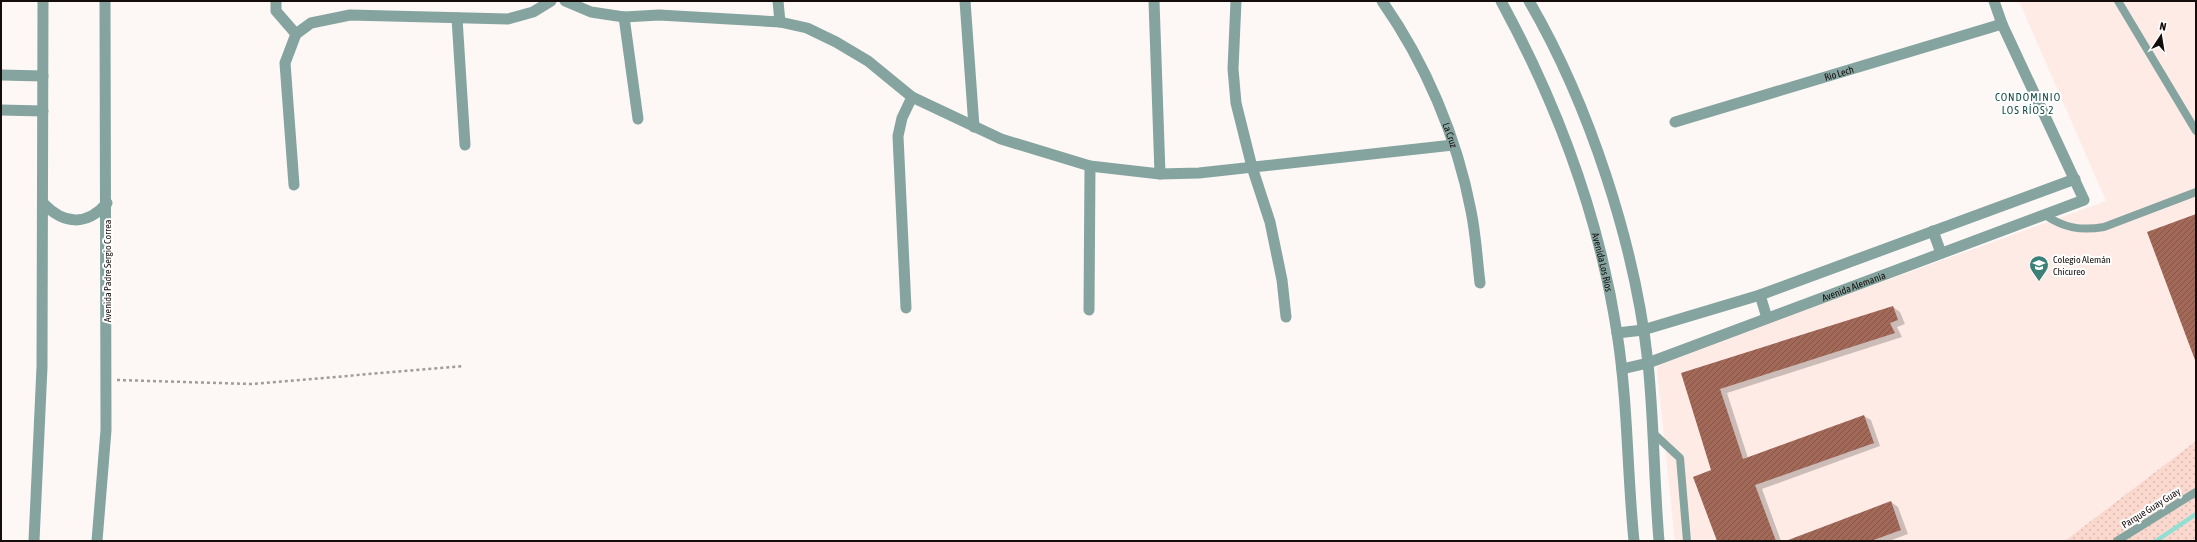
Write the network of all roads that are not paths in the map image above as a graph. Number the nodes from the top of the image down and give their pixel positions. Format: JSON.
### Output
{"nodes":[{"id":1,"x":43,"y":1,"type":"edge"},
{"id":2,"x":105,"y":1,"type":"edge"},
{"id":3,"x":276,"y":1,"type":"edge"},
{"id":4,"x":550,"y":1,"type":"edge"},
{"id":5,"x":565,"y":1,"type":"edge"},
{"id":6,"x":590,"y":1,"type":"edge"},
{"id":7,"x":778,"y":1,"type":"edge"},
{"id":8,"x":965,"y":1,"type":"edge"},
{"id":9,"x":1154,"y":1,"type":"edge"},
{"id":10,"x":1236,"y":1,"type":"edge"},
{"id":11,"x":1382,"y":1,"type":"edge"},
{"id":12,"x":1501,"y":1,"type":"edge"},
{"id":13,"x":1529,"y":1,"type":"edge"},
{"id":14,"x":1994,"y":1,"type":"edge"},
{"id":15,"x":2118,"y":1,"type":"edge"},
{"id":16,"x":591,"y":12,"type":"junction"},
{"id":17,"x":624,"y":17,"type":"junction"},
{"id":18,"x":457,"y":18,"type":"junction"},
{"id":19,"x":780,"y":22,"type":"junction"},
{"id":20,"x":2002,"y":24,"type":"junction"},
{"id":21,"x":296,"y":34,"type":"junction"},
{"id":22,"x":1,"y":75,"type":"edge"},
{"id":23,"x":43,"y":76,"type":"junction"},
{"id":24,"x":912,"y":97,"type":"junction"},
{"id":25,"x":1,"y":110,"type":"edge"},
{"id":26,"x":43,"y":111,"type":"junction"},
{"id":27,"x":638,"y":119,"type":"dead end"},
{"id":28,"x":1675,"y":122,"type":"dead end"},
{"id":29,"x":974,"y":128,"type":"junction"},
{"id":30,"x":2196,"y":131,"type":"edge"},
{"id":31,"x":465,"y":145,"type":"dead end"},
{"id":32,"x":1452,"y":145,"type":"junction"},
{"id":33,"x":1090,"y":166,"type":"junction"},
{"id":34,"x":1252,"y":167,"type":"junction"},
{"id":35,"x":1160,"y":174,"type":"junction"},
{"id":36,"x":2075,"y":179,"type":"junction"},
{"id":37,"x":294,"y":185,"type":"dead end"},
{"id":38,"x":2196,"y":192,"type":"edge"},
{"id":39,"x":43,"y":203,"type":"junction"},
{"id":40,"x":107,"y":203,"type":"junction"},
{"id":41,"x":2045,"y":215,"type":"junction"},
{"id":42,"x":1933,"y":231,"type":"junction"},
{"id":43,"x":1941,"y":253,"type":"junction"},
{"id":44,"x":1480,"y":283,"type":"dead end"},
{"id":45,"x":1760,"y":295,"type":"junction"},
{"id":46,"x":906,"y":308,"type":"dead end"},
{"id":47,"x":1089,"y":310,"type":"dead end"},
{"id":48,"x":1286,"y":317,"type":"dead end"},
{"id":49,"x":1767,"y":318,"type":"junction"},
{"id":50,"x":1643,"y":330,"type":"junction"},
{"id":51,"x":1617,"y":333,"type":"junction"},
{"id":52,"x":1648,"y":363,"type":"junction"},
{"id":53,"x":1622,"y":369,"type":"junction"},
{"id":54,"x":1652,"y":432,"type":"junction"},
{"id":55,"x":2196,"y":492,"type":"edge"},
{"id":56,"x":34,"y":541,"type":"edge"},
{"id":57,"x":97,"y":541,"type":"edge"},
{"id":58,"x":1634,"y":541,"type":"edge"},
{"id":59,"x":1659,"y":541,"type":"edge"},
{"id":60,"x":1687,"y":541,"type":"edge"},
{"id":61,"x":2117,"y":541,"type":"edge"}],
"edges":[{"from":1,"to":23,"type":"street"},
{"from":2,"to":40,"type":"street","name":"Avenida Padre Sergio Correa"},
{"from":3,"to":21,"type":"street"},
{"from":4,"to":18,"type":"street"},
{"from":5,"to":16,"type":"street"},
{"from":6,"to":16,"type":"street"},
{"from":7,"to":19,"type":"street"},
{"from":8,"to":29,"type":"street"},
{"from":9,"to":35,"type":"street"},
{"from":10,"to":34,"type":"street"},
{"from":11,"to":32,"type":"street","name":"La Cruz"},
{"from":12,"to":51,"type":"street","name":"Avenida Los Ríos"},
{"from":13,"to":50,"type":"street"},
{"from":14,"to":20,"type":"street"},
{"from":15,"to":30,"type":"lane"},
{"from":16,"to":17,"type":"street"},
{"from":17,"to":19,"type":"street"},
{"from":17,"to":27,"type":"street"},
{"from":18,"to":21,"type":"street"},
{"from":18,"to":31,"type":"street"},
{"from":19,"to":24,"type":"street"},
{"from":20,"to":28,"type":"street","name":"Rio Lech"},
{"from":20,"to":36,"type":"street"},
{"from":21,"to":37,"type":"street"},
{"from":22,"to":23,"type":"street"},
{"from":23,"to":26,"type":"street"},
{"from":24,"to":29,"type":"street"},
{"from":24,"to":46,"type":"street"},
{"from":25,"to":26,"type":"street"},
{"from":26,"to":39,"type":"street"},
{"from":29,"to":33,"type":"street"},
{"from":32,"to":34,"type":"street"},
{"from":32,"to":44,"type":"street","name":"La Cruz"},
{"from":33,"to":35,"type":"street"},
{"from":33,"to":47,"type":"street"},
{"from":34,"to":35,"type":"street"},
{"from":34,"to":48,"type":"street"},
{"from":36,"to":41,"type":"street","name":"Avenida Alemania"},
{"from":36,"to":42,"type":"street"},
{"from":38,"to":41,"type":"lane"},
{"from":39,"to":40,"type":"street"},
{"from":39,"to":56,"type":"street"},
{"from":40,"to":57,"type":"street","name":"Avenida Padre Sergio Correa"},
{"from":41,"to":43,"type":"street","name":"Avenida Alemania"},
{"from":42,"to":43,"type":"street"},
{"from":42,"to":45,"type":"street"},
{"from":43,"to":49,"type":"street","name":"Avenida Alemania"},
{"from":45,"to":49,"type":"street"},
{"from":45,"to":50,"type":"street"},
{"from":49,"to":52,"type":"street","name":"Avenida Alemania"},
{"from":50,"to":51,"type":"street"},
{"from":50,"to":52,"type":"street"},
{"from":51,"to":53,"type":"street","name":"Avenida Los Ríos"},
{"from":52,"to":53,"type":"street","name":"Avenida Alemania"},
{"from":52,"to":54,"type":"street"},
{"from":53,"to":58,"type":"street","name":"Avenida Los Ríos"},
{"from":54,"to":59,"type":"street"},
{"from":54,"to":60,"type":"lane"},
{"from":55,"to":61,"type":"lane","name":"Parque Guay Guay"}]}
